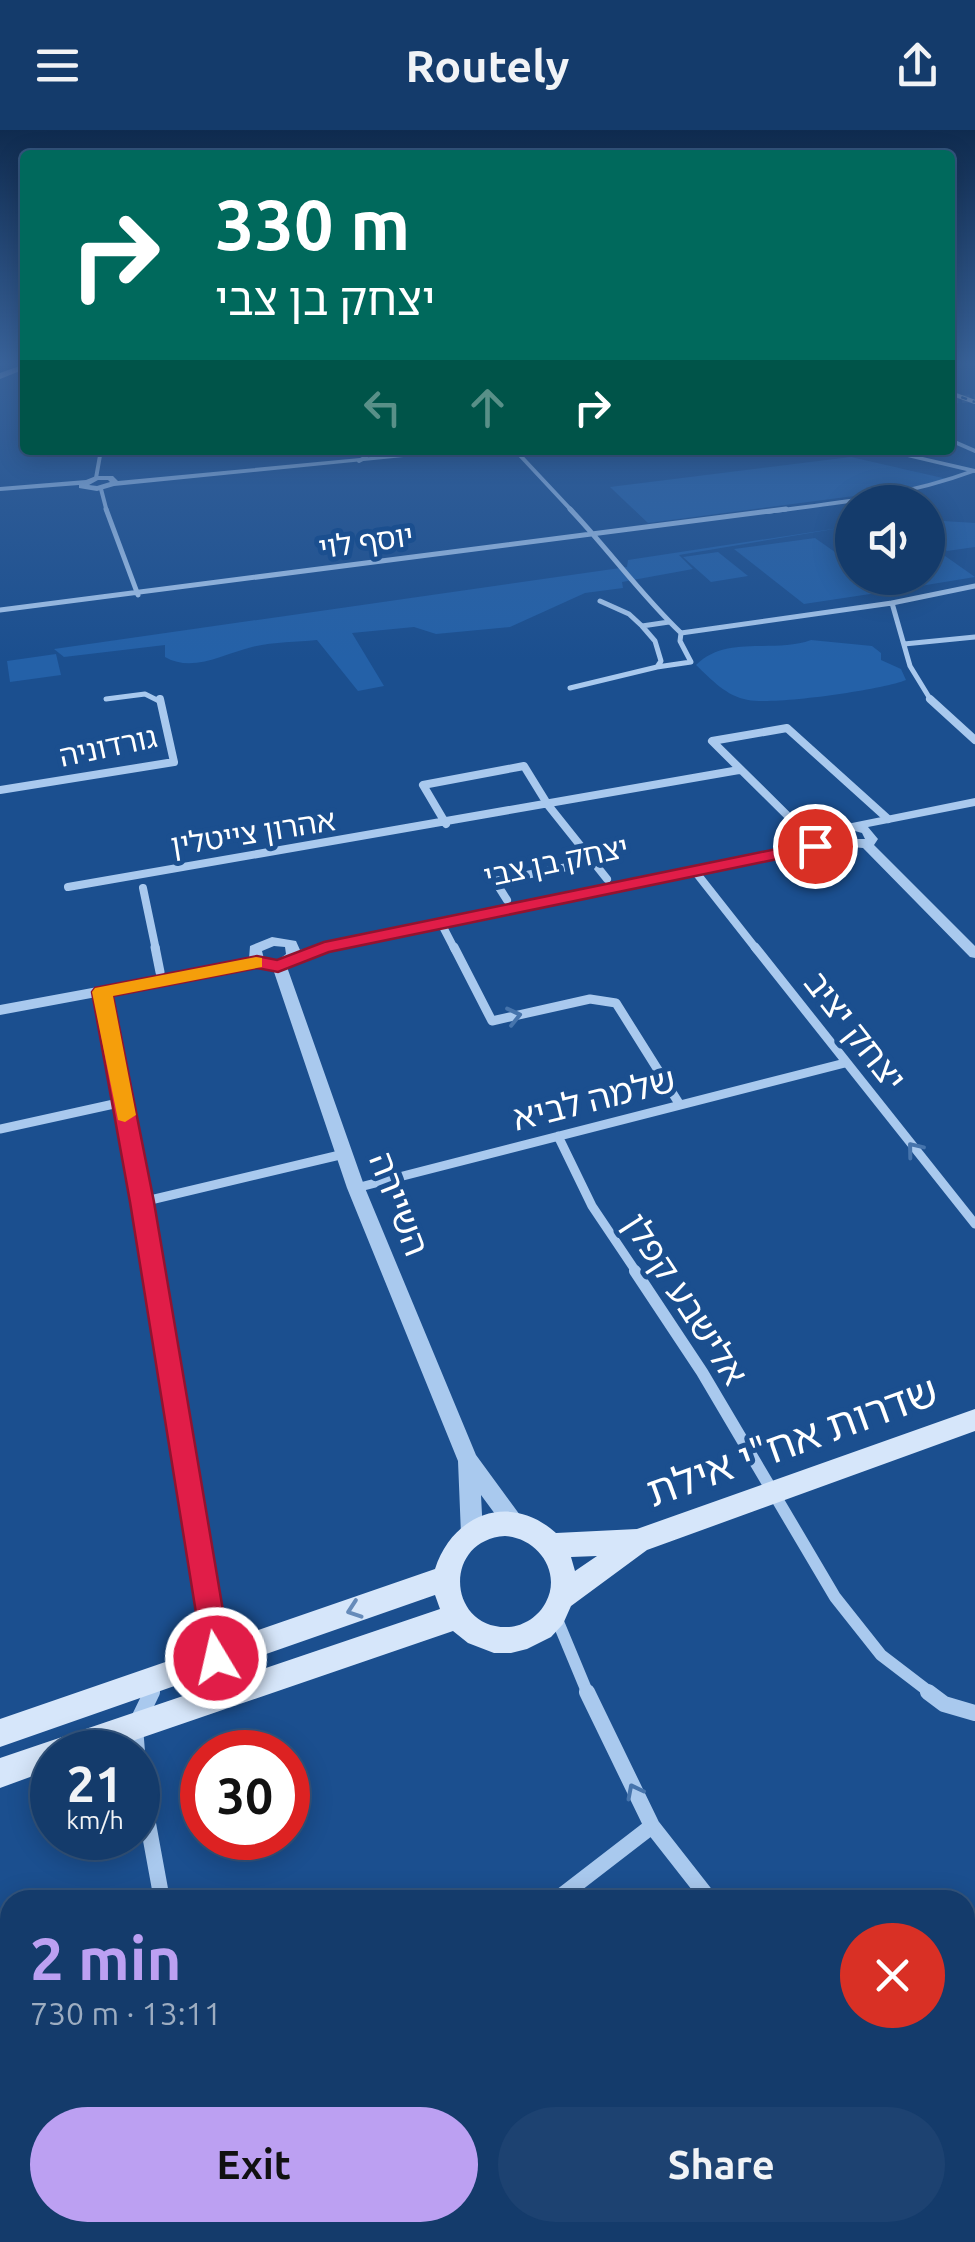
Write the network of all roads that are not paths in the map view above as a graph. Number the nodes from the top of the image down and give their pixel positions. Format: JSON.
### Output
{"nodes":[{"id":1,"x":99,"y":463,"type":"edge"},
{"id":2,"x":299,"y":463,"type":"edge"},
{"id":3,"x":527,"y":463,"type":"edge"},
{"id":4,"x":937,"y":463,"type":"edge"},
{"id":5,"x":974,"y":471,"type":"edge"},
{"id":6,"x":96,"y":478,"type":"junction"},
{"id":7,"x":114,"y":482,"type":"junction"},
{"id":8,"x":83,"y":484,"type":"junction"},
{"id":9,"x":101,"y":489,"type":"junction"},
{"id":10,"x":0,"y":492,"type":"edge"},
{"id":11,"x":592,"y":534,"type":"junction"},
{"id":12,"x":975,"y":586,"type":"edge"},
{"id":13,"x":138,"y":595,"type":"junction"},
{"id":14,"x":600,"y":601,"type":"dead end"},
{"id":15,"x":892,"y":603,"type":"junction"},
{"id":16,"x":0,"y":610,"type":"edge"},
{"id":17,"x":669,"y":622,"type":"junction"},
{"id":18,"x":642,"y":626,"type":"junction"},
{"id":19,"x":681,"y":633,"type":"junction"},
{"id":20,"x":975,"y":637,"type":"edge"},
{"id":21,"x":904,"y":644,"type":"junction"},
{"id":22,"x":657,"y":667,"type":"junction"},
{"id":23,"x":570,"y":688,"type":"dead end"},
{"id":24,"x":106,"y":700,"type":"dead end"},
{"id":25,"x":975,"y":740,"type":"edge"},
{"id":26,"x":740,"y":770,"type":"junction"},
{"id":27,"x":0,"y":790,"type":"edge"},
{"id":28,"x":975,"y":802,"type":"edge"},
{"id":29,"x":548,"y":805,"type":"junction"},
{"id":30,"x":975,"y":812,"type":"edge"},
{"id":31,"x":888,"y":819,"type":"junction"},
{"id":32,"x":446,"y":824,"type":"junction"},
{"id":33,"x":865,"y":834,"type":"junction"},
{"id":34,"x":810,"y":838,"type":"junction"},
{"id":35,"x":837,"y":838,"type":"junction"},
{"id":36,"x":593,"y":862,"type":"junction"},
{"id":37,"x":694,"y":870,"type":"junction"},
{"id":38,"x":607,"y":879,"type":"junction"},
{"id":39,"x":68,"y":887,"type":"dead end"},
{"id":40,"x":143,"y":888,"type":"dead end"},
{"id":41,"x":506,"y":900,"type":"junction"},
{"id":42,"x":441,"y":923,"type":"junction"},
{"id":43,"x":975,"y":954,"type":"edge"},
{"id":44,"x":288,"y":956,"type":"junction"},
{"id":45,"x":255,"y":958,"type":"junction"},
{"id":46,"x":160,"y":972,"type":"junction"},
{"id":47,"x":102,"y":992,"type":"junction"},
{"id":48,"x":0,"y":1001,"type":"edge"},
{"id":49,"x":0,"y":1010,"type":"edge"},
{"id":50,"x":845,"y":1063,"type":"junction"},
{"id":51,"x":123,"y":1102,"type":"junction"},
{"id":52,"x":680,"y":1105,"type":"junction"},
{"id":53,"x":0,"y":1129,"type":"edge"},
{"id":54,"x":558,"y":1136,"type":"junction"},
{"id":55,"x":344,"y":1154,"type":"junction"},
{"id":56,"x":356,"y":1188,"type":"junction"},
{"id":57,"x":142,"y":1202,"type":"junction"},
{"id":58,"x":975,"y":1224,"type":"edge"},
{"id":59,"x":975,"y":1420,"type":"edge"},
{"id":60,"x":468,"y":1461,"type":"junction"},
{"id":61,"x":770,"y":1490,"type":"junction"},
{"id":62,"x":517,"y":1526,"type":"junction"},
{"id":63,"x":472,"y":1534,"type":"junction"},
{"id":64,"x":638,"y":1541,"type":"junction"},
{"id":65,"x":552,"y":1546,"type":"junction"},
{"id":66,"x":446,"y":1578,"type":"junction"},
{"id":67,"x":558,"y":1605,"type":"junction"},
{"id":68,"x":457,"y":1616,"type":"junction"},
{"id":69,"x":216,"y":1658,"type":"junction"},
{"id":70,"x":161,"y":1678,"type":"junction"},
{"id":71,"x":975,"y":1713,"type":"edge"},
{"id":72,"x":140,"y":1730,"type":"edge"},
{"id":73,"x":160,"y":1731,"type":"edge"},
{"id":74,"x":0,"y":1733,"type":"edge"},
{"id":75,"x":30,"y":1763,"type":"edge"},
{"id":76,"x":0,"y":1773,"type":"edge"},
{"id":77,"x":652,"y":1826,"type":"junction"},
{"id":78,"x":155,"y":1860,"type":"edge"},
{"id":79,"x":160,"y":1890,"type":"edge"},
{"id":80,"x":569,"y":1890,"type":"edge"},
{"id":81,"x":702,"y":1890,"type":"edge"}],
"edges":[{"from":1,"to":6,"type":"street"},
{"from":2,"to":7,"type":"street"},
{"from":3,"to":11,"type":"street"},
{"from":4,"to":5,"type":"street"},
{"from":5,"to":11,"type":"street","name":"יוסף לוי"},
{"from":6,"to":7,"type":"street"},
{"from":6,"to":8,"type":"street"},
{"from":7,"to":9,"type":"street"},
{"from":8,"to":9,"type":"street"},
{"from":8,"to":10,"type":"street"},
{"from":9,"to":13,"type":"street"},
{"from":11,"to":13,"type":"street","name":"יוסף לוי"},
{"from":11,"to":17,"type":"street"},
{"from":12,"to":15,"type":"street"},
{"from":13,"to":16,"type":"street","name":"יוסף לוי"},
{"from":14,"to":18,"type":"street"},
{"from":15,"to":19,"type":"street"},
{"from":15,"to":21,"type":"street"},
{"from":17,"to":18,"type":"street"},
{"from":17,"to":19,"type":"street"},
{"from":18,"to":22,"type":"street"},
{"from":19,"to":22,"type":"street"},
{"from":20,"to":21,"type":"street"},
{"from":21,"to":25,"type":"street"},
{"from":22,"to":23,"type":"street"},
{"from":24,"to":27,"type":"street","name":"גורדוניה"},
{"from":26,"to":29,"type":"street","name":"אהרון צייטלין"},
{"from":26,"to":31,"type":"street"},
{"from":26,"to":34,"type":"street"},
{"from":28,"to":31,"type":"street"},
{"from":29,"to":32,"type":"street","name":"אהרון צייטלין"},
{"from":29,"to":32,"type":"street"},
{"from":29,"to":36,"type":"street"},
{"from":30,"to":33,"type":"street"},
{"from":31,"to":33,"type":"street"},
{"from":32,"to":39,"type":"street","name":"אהרון צייטלין"},
{"from":33,"to":35,"type":"street"},
{"from":33,"to":35,"type":"street"},
{"from":33,"to":43,"type":"street"},
{"from":34,"to":35,"type":"street","name":"יצחק בן צבי"},
{"from":34,"to":38,"type":"street","name":"יצחק בן צבי"},
{"from":35,"to":37,"type":"street","name":"יצחק בן צבי"},
{"from":36,"to":38,"type":"street"},
{"from":36,"to":41,"type":"street"},
{"from":37,"to":42,"type":"street","name":"יצחק בן צבי"},
{"from":37,"to":50,"type":"street","name":"יצחק יציב"},
{"from":38,"to":41,"type":"street","name":"יצחק בן צבי"},
{"from":40,"to":46,"type":"street"},
{"from":41,"to":44,"type":"street","name":"יצחק בן צבי"},
{"from":42,"to":44,"type":"street","name":"יצחק בן צבי"},
{"from":42,"to":52,"type":"street","one_way":true},
{"from":44,"to":45,"type":"street"},
{"from":44,"to":45,"type":"street"},
{"from":44,"to":55,"type":"street","name":"השיירה"},
{"from":45,"to":46,"type":"street"},
{"from":45,"to":47,"type":"street"},
{"from":46,"to":48,"type":"street"},
{"from":47,"to":49,"type":"street"},
{"from":47,"to":51,"type":"street"},
{"from":50,"to":52,"type":"street","name":"שלמה לביא"},
{"from":58,"to":50,"type":"street","name":"יצחק יציב","one_way":true},
{"from":51,"to":53,"type":"street"},
{"from":51,"to":57,"type":"street"},
{"from":52,"to":54,"type":"street","name":"שלמה לביא"},
{"from":54,"to":56,"type":"street","name":"שלמה לביא"},
{"from":54,"to":61,"type":"street","name":"אלישבע קפלן"},
{"from":55,"to":56,"type":"street","name":"השיירה"},
{"from":55,"to":57,"type":"street"},
{"from":56,"to":60,"type":"street","name":"השיירה"},
{"from":57,"to":69,"type":"street"},
{"from":59,"to":61,"type":"main road","name":"שדרות אח\"י אילת"},
{"from":60,"to":62,"type":"street","name":"השיירה"},
{"from":60,"to":63,"type":"street","name":"השיירה"},
{"from":61,"to":64,"type":"main road","name":"שדרות אח\"י אילת"},
{"from":61,"to":71,"type":"street","name":"אלישבע קפלן"},
{"from":62,"to":63,"type":"main road"},
{"from":62,"to":65,"type":"main road"},
{"from":63,"to":66,"type":"main road"},
{"from":64,"to":65,"type":"main road","name":"שדרות אח\"י אילת"},
{"from":64,"to":67,"type":"main road","name":"שדרות אח\"י אילת"},
{"from":65,"to":67,"type":"main road"},
{"from":66,"to":68,"type":"main road"},
{"from":66,"to":69,"type":"main road","one_way":true},
{"from":67,"to":68,"type":"main road"},
{"from":77,"to":67,"type":"street","one_way":true},
{"from":68,"to":73,"type":"main road"},
{"from":69,"to":70,"type":"main road"},
{"from":70,"to":72,"type":"street"},
{"from":70,"to":74,"type":"main road"},
{"from":75,"to":76,"type":"main road"},
{"from":77,"to":80,"type":"street"},
{"from":77,"to":81,"type":"street"},
{"from":78,"to":79,"type":"street"}]}
